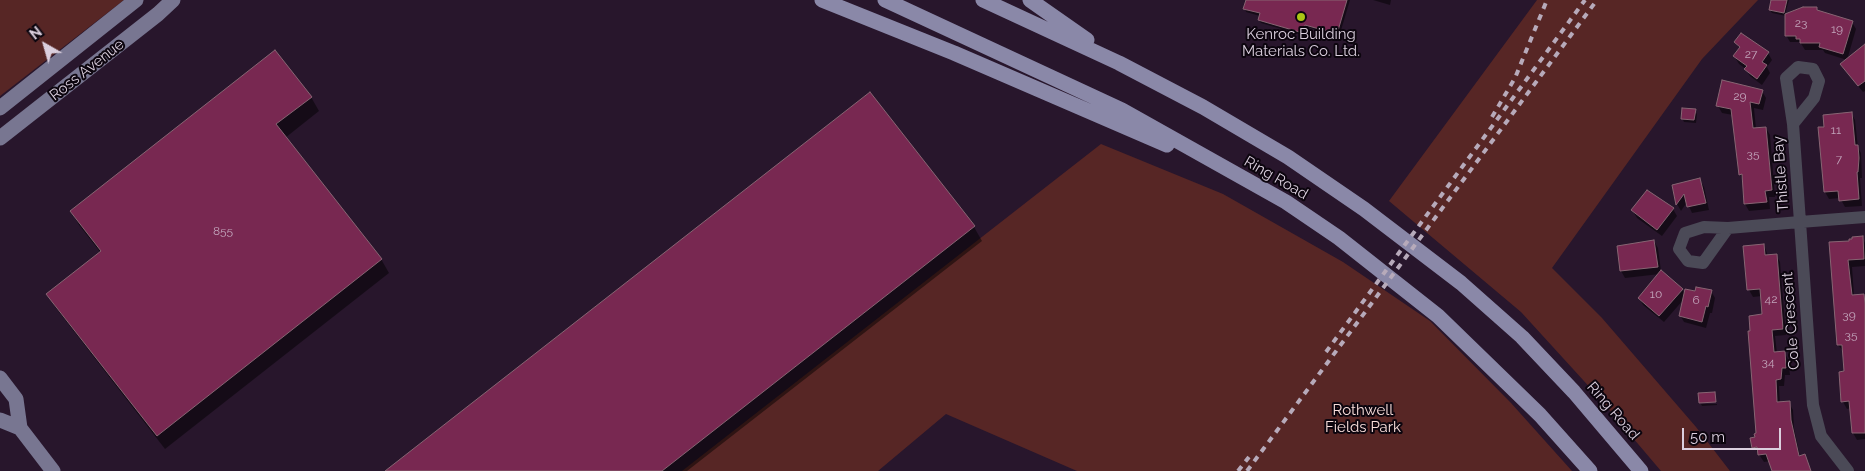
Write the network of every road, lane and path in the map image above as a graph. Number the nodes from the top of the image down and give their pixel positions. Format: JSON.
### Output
{"nodes":[{"id":1,"x":136,"y":0,"type":"edge"},
{"id":2,"x":173,"y":0,"type":"edge"},
{"id":3,"x":822,"y":0,"type":"edge"},
{"id":4,"x":885,"y":0,"type":"edge"},
{"id":5,"x":983,"y":0,"type":"edge"},
{"id":6,"x":1030,"y":0,"type":"edge"},
{"id":7,"x":1119,"y":63,"type":"junction"},
{"id":8,"x":0,"y":108,"type":"edge"},
{"id":9,"x":1794,"y":124,"type":"dead end"},
{"id":10,"x":0,"y":138,"type":"edge"},
{"id":11,"x":1232,"y":172,"type":"junction"},
{"id":12,"x":1865,"y":216,"type":"edge"},
{"id":13,"x":1800,"y":222,"type":"junction"},
{"id":14,"x":1728,"y":228,"type":"dead end"},
{"id":15,"x":0,"y":378,"type":"edge"},
{"id":16,"x":0,"y":420,"type":"edge"},
{"id":17,"x":20,"y":428,"type":"junction"},
{"id":18,"x":54,"y":471,"type":"edge"},
{"id":19,"x":1590,"y":471,"type":"edge"},
{"id":20,"x":1641,"y":471,"type":"edge"},
{"id":21,"x":1848,"y":471,"type":"edge"}],
"edges":[{"from":1,"to":8,"type":"main road","name":"Ross Avenue"},
{"from":2,"to":10,"type":"main road","name":"Ross Avenue"},
{"from":3,"to":11,"type":"highway"},
{"from":4,"to":11,"type":"highway","name":"Ring Road"},
{"from":5,"to":7,"type":"highway","name":"Ring Road"},
{"from":6,"to":7,"type":"highway"},
{"from":7,"to":20,"type":"highway","name":"Ring Road"},
{"from":9,"to":13,"type":"street","name":"Thistle Bay"},
{"from":11,"to":19,"type":"highway","name":"Ring Road"},
{"from":12,"to":13,"type":"street"},
{"from":13,"to":14,"type":"street"},
{"from":13,"to":21,"type":"street","name":"Cole Crescent"},
{"from":15,"to":17,"type":"main road"},
{"from":16,"to":17,"type":"main road"},
{"from":17,"to":18,"type":"main road"}]}
